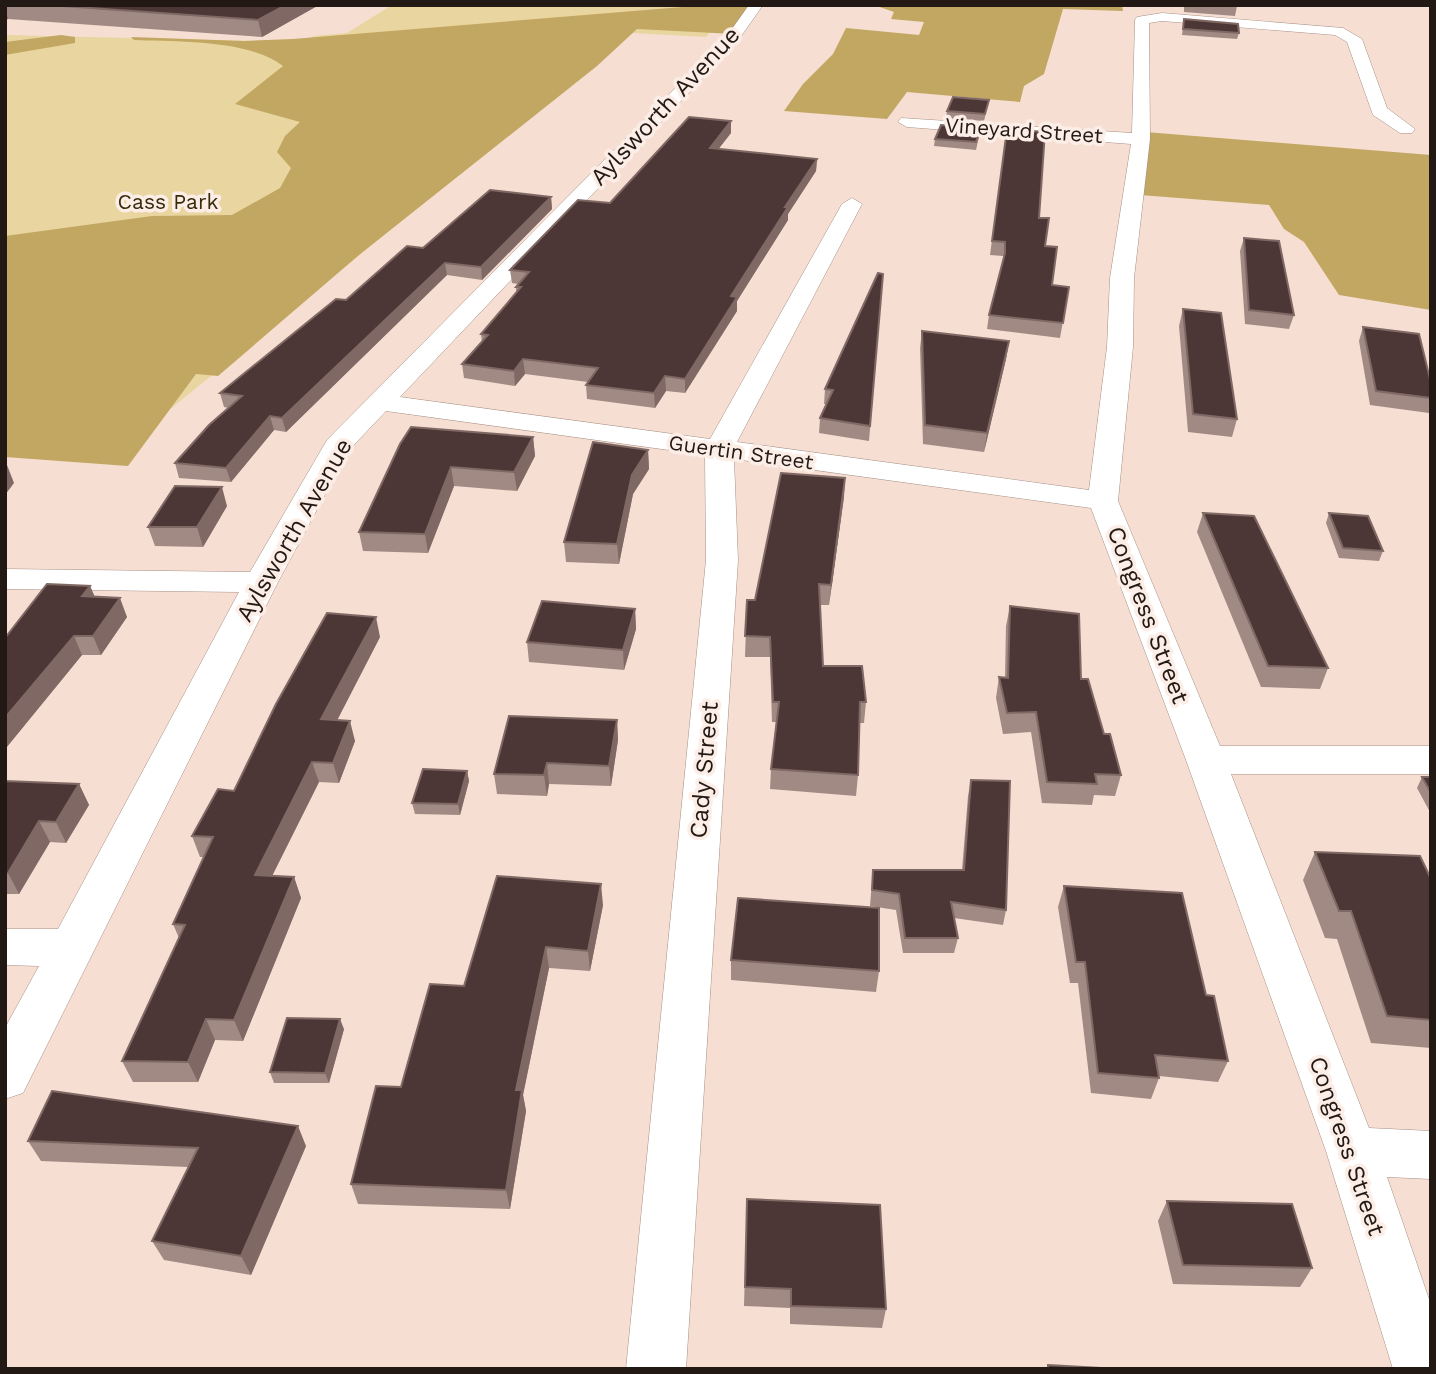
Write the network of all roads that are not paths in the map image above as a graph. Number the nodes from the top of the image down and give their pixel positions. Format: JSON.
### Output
{"nodes":[{"id":1,"x":756,"y":5,"type":"edge"},
{"id":2,"x":907,"y":122,"type":"dead end"},
{"id":3,"x":1406,"y":129,"type":"dead end"},
{"id":4,"x":1141,"y":139,"type":"junction"},
{"id":5,"x":852,"y":204,"type":"dead end"},
{"id":6,"x":378,"y":402,"type":"junction"},
{"id":7,"x":719,"y":449,"type":"junction"},
{"id":8,"x":1103,"y":501,"type":"junction"},
{"id":9,"x":5,"y":579,"type":"edge"},
{"id":10,"x":261,"y":582,"type":"junction"},
{"id":11,"x":1206,"y":760,"type":"junction"},
{"id":12,"x":1431,"y":760,"type":"edge"},
{"id":13,"x":5,"y":947,"type":"edge"},
{"id":14,"x":72,"y":948,"type":"junction"},
{"id":15,"x":5,"y":1077,"type":"edge"},
{"id":16,"x":1352,"y":1151,"type":"junction"},
{"id":17,"x":1431,"y":1155,"type":"edge"},
{"id":18,"x":656,"y":1369,"type":"edge"},
{"id":19,"x":1423,"y":1369,"type":"edge"}],
"edges":[{"from":1,"to":6,"type":"street","name":"Aylsworth Avenue"},
{"from":2,"to":4,"type":"street","name":"Vineyard Street"},
{"from":3,"to":4,"type":"street","name":"Congress Street"},
{"from":4,"to":8,"type":"street","name":"Congress Street"},
{"from":5,"to":7,"type":"street"},
{"from":6,"to":7,"type":"street","name":"Guertin Street"},
{"from":6,"to":10,"type":"street","name":"Aylsworth Avenue"},
{"from":7,"to":8,"type":"street","name":"Guertin Street"},
{"from":7,"to":18,"type":"street","name":"Cady Street"},
{"from":8,"to":11,"type":"street","name":"Congress Street"},
{"from":9,"to":10,"type":"street"},
{"from":10,"to":14,"type":"street","name":"Aylsworth Avenue"},
{"from":11,"to":12,"type":"street"},
{"from":11,"to":16,"type":"street","name":"Congress Street"},
{"from":13,"to":14,"type":"street"},
{"from":14,"to":15,"type":"street","name":"Aylsworth Avenue"},
{"from":16,"to":17,"type":"street"},
{"from":16,"to":19,"type":"street","name":"Congress Street"}]}
